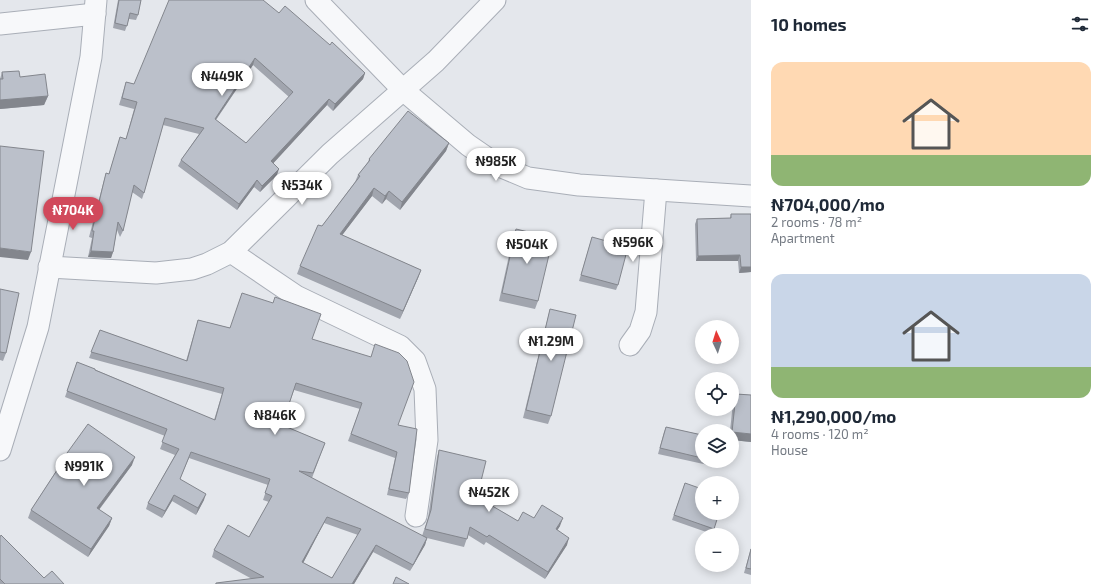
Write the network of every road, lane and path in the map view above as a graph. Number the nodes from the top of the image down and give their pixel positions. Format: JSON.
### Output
{"nodes":[{"id":1,"x":316,"y":0,"type":"edge"},
{"id":2,"x":495,"y":0,"type":"edge"},
{"id":3,"x":96,"y":7,"type":"edge"},
{"id":4,"x":0,"y":24,"type":"edge"},
{"id":5,"x":403,"y":90,"type":"junction"},
{"id":6,"x":656,"y":190,"type":"junction"},
{"id":7,"x":751,"y":196,"type":"edge"},
{"id":8,"x":231,"y":252,"type":"junction"},
{"id":9,"x":49,"y":267,"type":"junction"},
{"id":10,"x":630,"y":344,"type":"dead end"},
{"id":11,"x":0,"y":450,"type":"edge"},
{"id":12,"x":416,"y":516,"type":"dead end"}],
"edges":[{"from":1,"to":5,"type":"street"},
{"from":2,"to":5,"type":"street"},
{"from":3,"to":4,"type":"street"},
{"from":3,"to":9,"type":"street"},
{"from":5,"to":6,"type":"street"},
{"from":5,"to":8,"type":"street"},
{"from":6,"to":7,"type":"street"},
{"from":6,"to":10,"type":"street"},
{"from":8,"to":9,"type":"street"},
{"from":8,"to":12,"type":"street"},
{"from":9,"to":11,"type":"street"}]}
